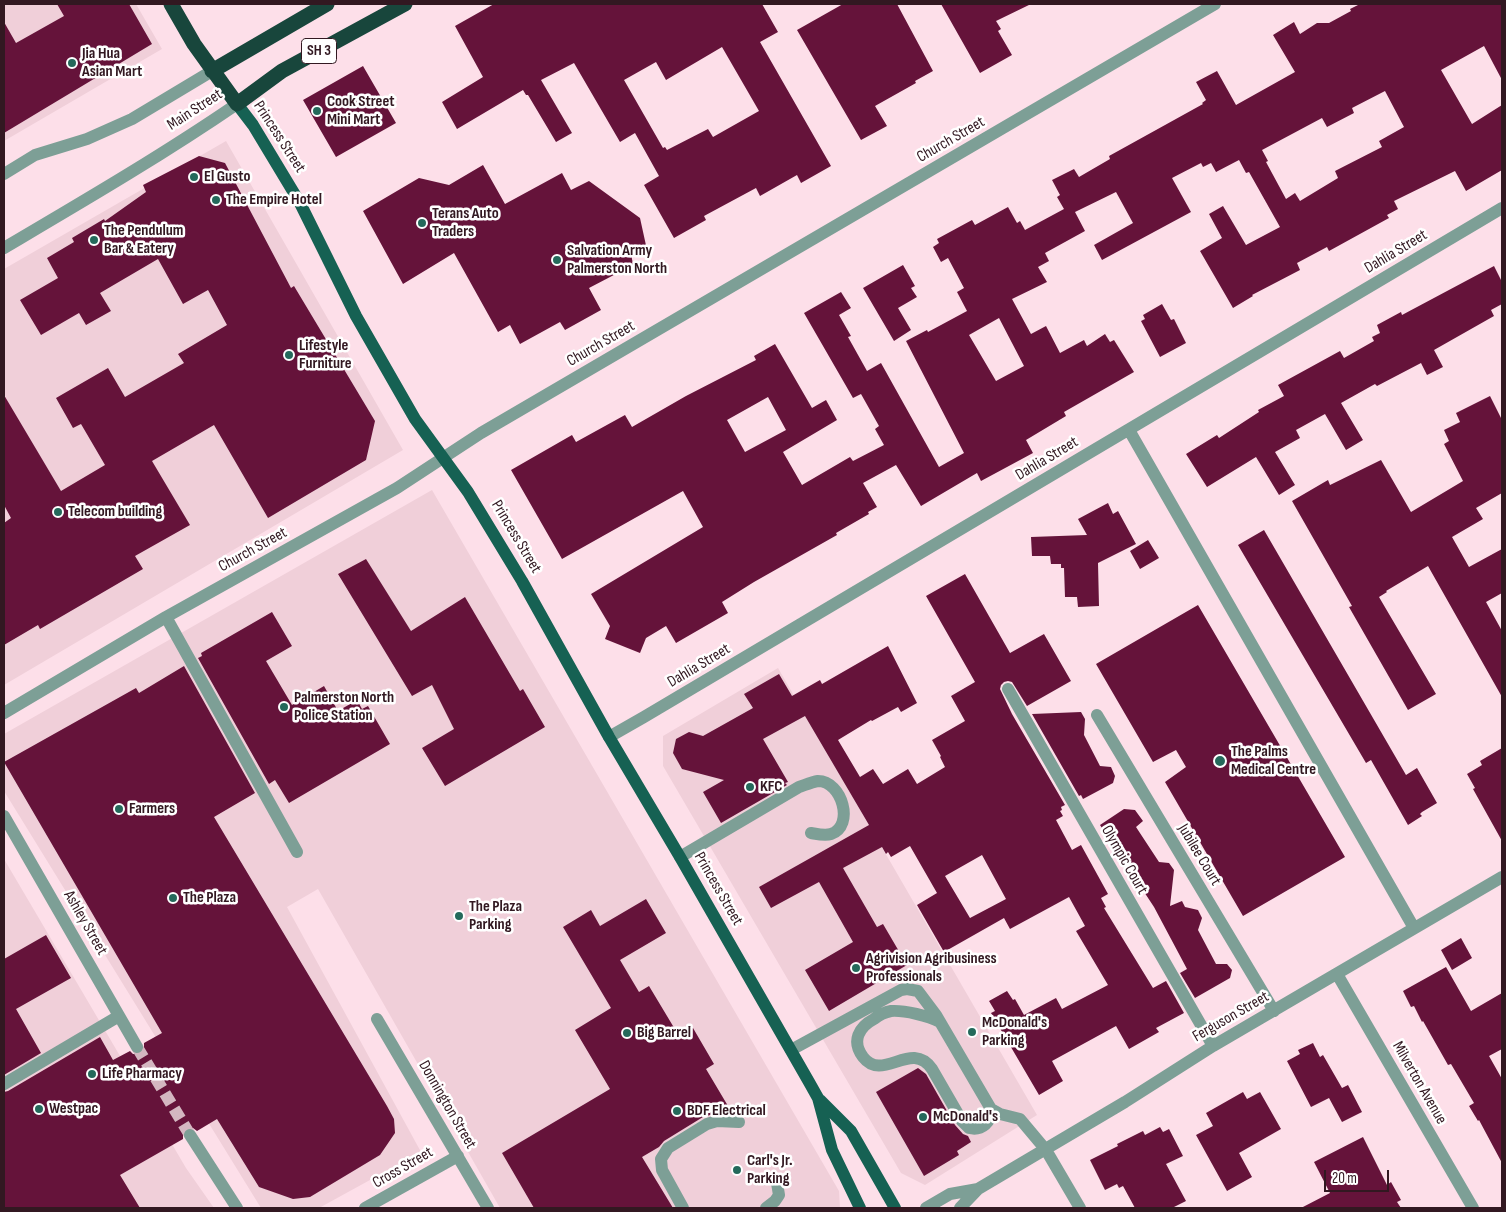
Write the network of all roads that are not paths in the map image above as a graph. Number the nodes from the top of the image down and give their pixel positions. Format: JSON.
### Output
{"nodes":[{"id":1,"x":171,"y":4,"type":"edge"},
{"id":2,"x":328,"y":4,"type":"edge"},
{"id":3,"x":406,"y":4,"type":"edge"},
{"id":4,"x":1215,"y":4,"type":"edge"},
{"id":5,"x":212,"y":71,"type":"junction"},
{"id":6,"x":236,"y":104,"type":"junction"},
{"id":7,"x":4,"y":174,"type":"edge"},
{"id":8,"x":1502,"y":208,"type":"edge"},
{"id":9,"x":4,"y":248,"type":"edge"},
{"id":10,"x":1129,"y":430,"type":"junction"},
{"id":11,"x":444,"y":457,"type":"junction"},
{"id":12,"x":166,"y":618,"type":"junction"},
{"id":13,"x":1008,"y":689,"type":"dead end"},
{"id":14,"x":4,"y":713,"type":"edge"},
{"id":15,"x":1097,"y":715,"type":"dead end"},
{"id":16,"x":609,"y":737,"type":"junction"},
{"id":17,"x":4,"y":816,"type":"edge"},
{"id":18,"x":811,"y":833,"type":"dead end"},
{"id":19,"x":296,"y":852,"type":"dead end"},
{"id":20,"x":680,"y":858,"type":"junction"},
{"id":21,"x":1502,"y":876,"type":"edge"},
{"id":22,"x":1414,"y":928,"type":"junction"},
{"id":23,"x":1337,"y":974,"type":"junction"},
{"id":24,"x":1274,"y":1011,"type":"junction"},
{"id":25,"x":119,"y":1016,"type":"junction"},
{"id":26,"x":377,"y":1019,"type":"dead end"},
{"id":27,"x":940,"y":1022,"type":"junction"},
{"id":28,"x":1213,"y":1046,"type":"junction"},
{"id":29,"x":137,"y":1047,"type":"tunnel mouth"},
{"id":30,"x":791,"y":1050,"type":"junction"},
{"id":31,"x":4,"y":1084,"type":"edge"},
{"id":32,"x":818,"y":1098,"type":"junction"},
{"id":33,"x":990,"y":1113,"type":"junction"},
{"id":34,"x":739,"y":1122,"type":"dead end"},
{"id":35,"x":190,"y":1134,"type":"tunnel mouth"},
{"id":36,"x":1046,"y":1150,"type":"junction"},
{"id":37,"x":458,"y":1156,"type":"junction"},
{"id":38,"x":777,"y":1184,"type":"dead end"},
{"id":39,"x":978,"y":1188,"type":"junction"},
{"id":40,"x":237,"y":1208,"type":"edge"},
{"id":41,"x":365,"y":1208,"type":"edge"},
{"id":42,"x":488,"y":1208,"type":"edge"},
{"id":43,"x":683,"y":1208,"type":"edge"},
{"id":44,"x":766,"y":1208,"type":"edge"},
{"id":45,"x":860,"y":1208,"type":"edge"},
{"id":46,"x":895,"y":1208,"type":"edge"},
{"id":47,"x":926,"y":1208,"type":"edge"},
{"id":48,"x":960,"y":1208,"type":"edge"},
{"id":49,"x":1080,"y":1208,"type":"edge"},
{"id":50,"x":1473,"y":1208,"type":"edge"}],
"edges":[{"from":1,"to":5,"type":"highway","name":"Princess Street"},
{"from":2,"to":5,"type":"highway","name":"Main Street","number":"SH 3"},
{"from":3,"to":6,"type":"highway","name":"Main Street","number":"SH 3"},
{"from":4,"to":11,"type":"street","name":"Church Street"},
{"from":5,"to":6,"type":"highway","name":"Princess Street"},
{"from":5,"to":7,"type":"street","name":"Main Street"},
{"from":6,"to":9,"type":"street","name":"Main Street"},
{"from":6,"to":11,"type":"main road","name":"Princess Street"},
{"from":8,"to":10,"type":"street","name":"Dahlia Street"},
{"from":10,"to":16,"type":"street","name":"Dahlia Street"},
{"from":10,"to":22,"type":"street"},
{"from":11,"to":12,"type":"street","name":"Church Street"},
{"from":11,"to":16,"type":"main road","name":"Princess Street"},
{"from":12,"to":14,"type":"street","name":"Church Street"},
{"from":12,"to":19,"type":"street"},
{"from":13,"to":28,"type":"street","name":"Olympic Court"},
{"from":15,"to":24,"type":"street","name":"Jubilee Court"},
{"from":16,"to":20,"type":"main road","name":"Princess Street"},
{"from":17,"to":25,"type":"street","name":"Ashley Street"},
{"from":18,"to":20,"type":"street"},
{"from":20,"to":30,"type":"main road","name":"Princess Street"},
{"from":21,"to":22,"type":"street","name":"Ferguson Street"},
{"from":22,"to":23,"type":"street","name":"Ferguson Street"},
{"from":23,"to":24,"type":"street","name":"Ferguson Street"},
{"from":23,"to":50,"type":"street","name":"Milverton Avenue"},
{"from":24,"to":28,"type":"street","name":"Ferguson Street"},
{"from":25,"to":29,"type":"street","name":"Ashley Street"},
{"from":25,"to":31,"type":"street"},
{"from":26,"to":37,"type":"street","name":"Donnington Street"},
{"from":27,"to":30,"type":"street"},
{"from":27,"to":33,"type":"street"},
{"from":27,"to":33,"type":"street"},
{"from":28,"to":36,"type":"street","name":"Ferguson Street"},
{"from":30,"to":32,"type":"main road","name":"Princess Street"},
{"from":32,"to":45,"type":"main road","name":"Princess Street"},
{"from":32,"to":46,"type":"main road","name":"Princess Street"},
{"from":33,"to":36,"type":"street"},
{"from":34,"to":43,"type":"street"},
{"from":35,"to":40,"type":"street"},
{"from":36,"to":39,"type":"street","name":"Ferguson Street"},
{"from":36,"to":49,"type":"street"},
{"from":37,"to":41,"type":"street","name":"Cross Street"},
{"from":37,"to":42,"type":"street","name":"Donnington Street"},
{"from":38,"to":44,"type":"street"},
{"from":39,"to":47,"type":"street","name":"Ferguson Street"},
{"from":39,"to":48,"type":"street","name":"Ferguson Street"}]}
